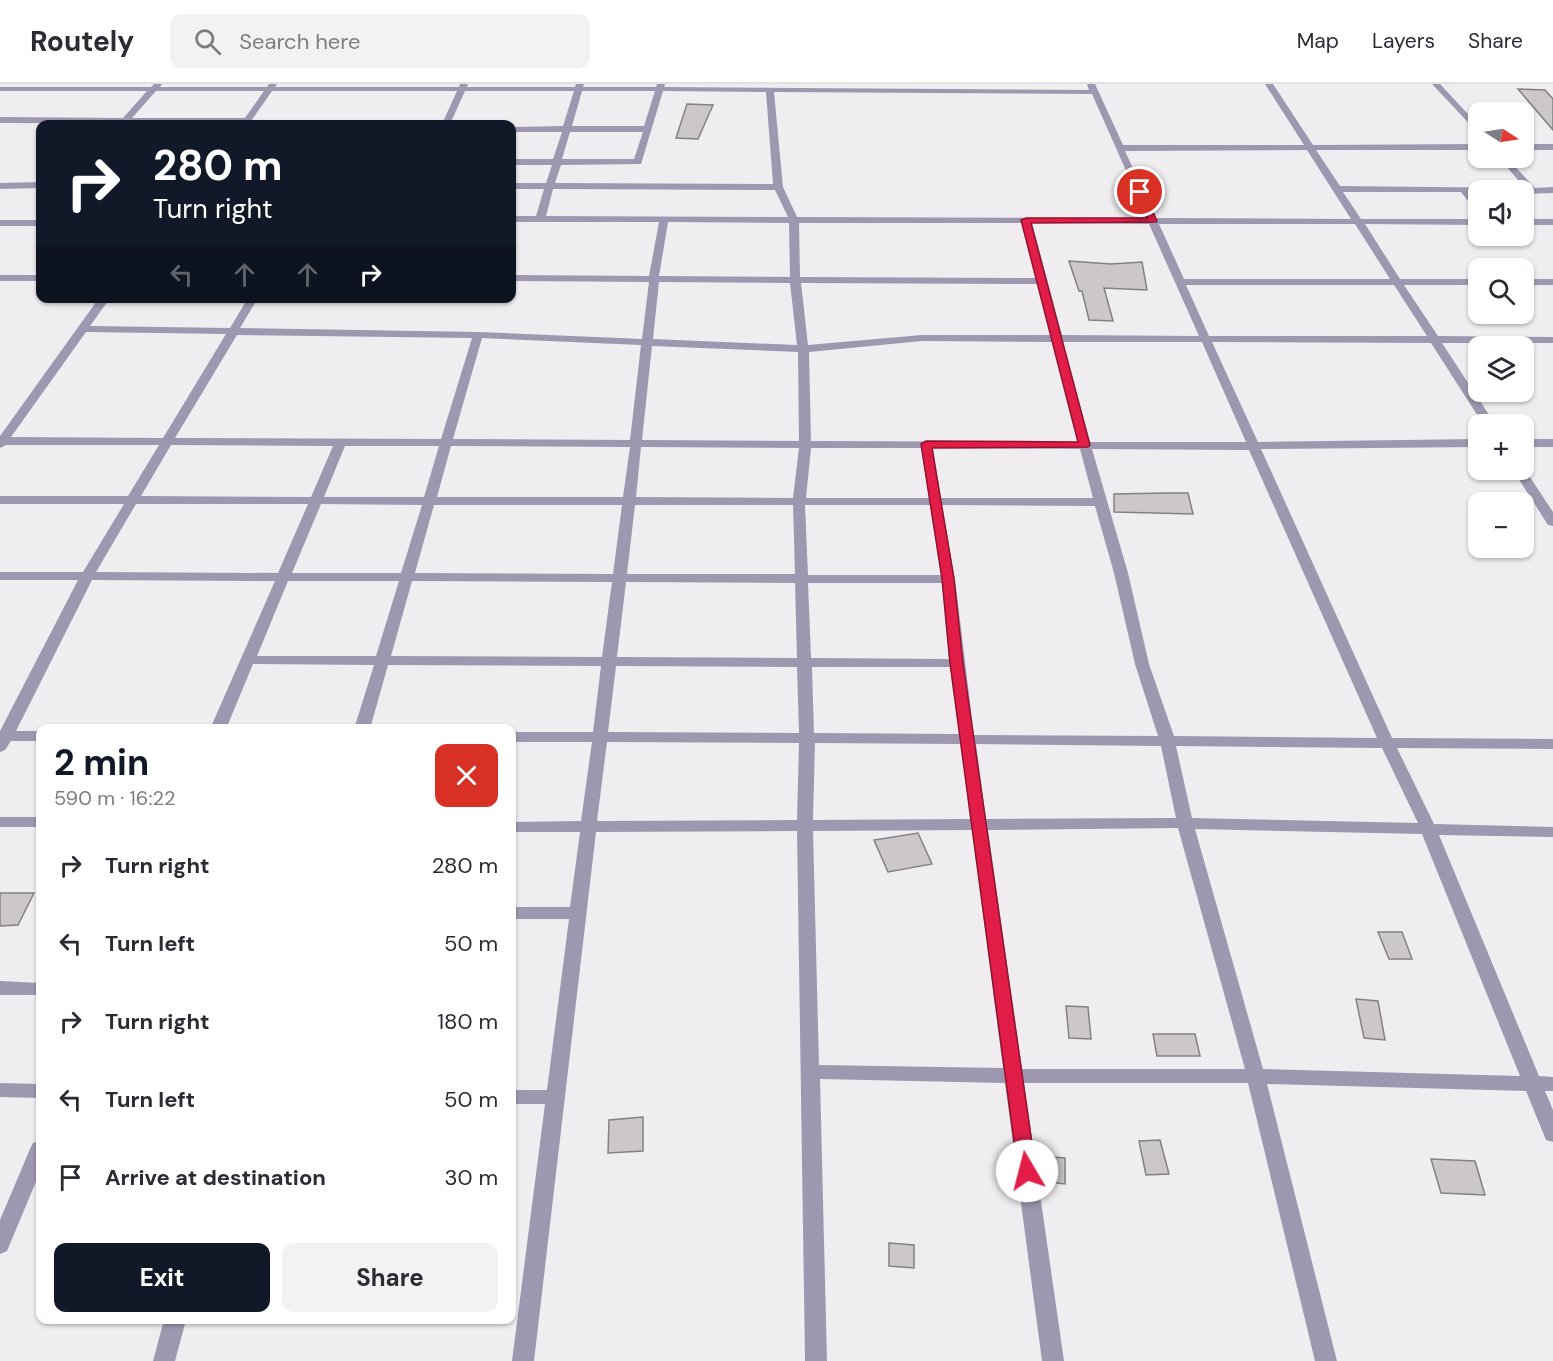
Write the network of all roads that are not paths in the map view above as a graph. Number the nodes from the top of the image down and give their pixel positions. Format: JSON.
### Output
{"nodes":[{"id":1,"x":1269,"y":84,"type":"edge"},
{"id":2,"x":1436,"y":84,"type":"edge"},
{"id":3,"x":156,"y":86,"type":"edge"},
{"id":4,"x":272,"y":86,"type":"edge"},
{"id":5,"x":661,"y":86,"type":"edge"},
{"id":6,"x":462,"y":87,"type":"edge"},
{"id":7,"x":579,"y":87,"type":"edge"},
{"id":8,"x":896,"y":88,"type":"edge"},
{"id":9,"x":1093,"y":88,"type":"edge"},
{"id":10,"x":0,"y":89,"type":"edge"},
{"id":11,"x":770,"y":91,"type":"junction"},
{"id":12,"x":1468,"y":119,"type":"edge"},
{"id":13,"x":0,"y":120,"type":"edge"},
{"id":14,"x":126,"y":120,"type":"edge"},
{"id":15,"x":248,"y":120,"type":"edge"},
{"id":16,"x":448,"y":120,"type":"edge"},
{"id":17,"x":36,"y":121,"type":"edge"},
{"id":18,"x":516,"y":129,"type":"edge"},
{"id":19,"x":567,"y":129,"type":"junction"},
{"id":20,"x":647,"y":129,"type":"junction"},
{"id":21,"x":1310,"y":147,"type":"junction"},
{"id":22,"x":1468,"y":147,"type":"edge"},
{"id":23,"x":1534,"y":147,"type":"edge"},
{"id":24,"x":1553,"y":147,"type":"edge"},
{"id":25,"x":1120,"y":148,"type":"junction"},
{"id":26,"x":516,"y":162,"type":"edge"},
{"id":27,"x":557,"y":163,"type":"junction"},
{"id":28,"x":36,"y":185,"type":"edge"},
{"id":29,"x":551,"y":185,"type":"junction"},
{"id":30,"x":0,"y":186,"type":"edge"},
{"id":31,"x":516,"y":186,"type":"edge"},
{"id":32,"x":778,"y":187,"type":"junction"},
{"id":33,"x":1336,"y":189,"type":"junction"},
{"id":34,"x":1464,"y":190,"type":"junction"},
{"id":35,"x":1468,"y":190,"type":"edge"},
{"id":36,"x":1553,"y":190,"type":"edge"},
{"id":37,"x":1534,"y":191,"type":"edge"},
{"id":38,"x":1468,"y":195,"type":"edge"},
{"id":39,"x":516,"y":219,"type":"edge"},
{"id":40,"x":540,"y":219,"type":"junction"},
{"id":41,"x":664,"y":219,"type":"junction"},
{"id":42,"x":794,"y":220,"type":"junction"},
{"id":43,"x":1026,"y":220,"type":"junction"},
{"id":44,"x":1153,"y":221,"type":"junction"},
{"id":45,"x":1358,"y":221,"type":"junction"},
{"id":46,"x":1468,"y":222,"type":"edge"},
{"id":47,"x":1534,"y":222,"type":"edge"},
{"id":48,"x":1553,"y":222,"type":"edge"},
{"id":49,"x":0,"y":223,"type":"edge"},
{"id":50,"x":36,"y":223,"type":"edge"},
{"id":51,"x":0,"y":278,"type":"edge"},
{"id":52,"x":36,"y":278,"type":"edge"},
{"id":53,"x":516,"y":278,"type":"edge"},
{"id":54,"x":654,"y":278,"type":"junction"},
{"id":55,"x":795,"y":279,"type":"junction"},
{"id":56,"x":1040,"y":281,"type":"junction"},
{"id":57,"x":1180,"y":282,"type":"junction"},
{"id":58,"x":1468,"y":282,"type":"edge"},
{"id":59,"x":1534,"y":282,"type":"edge"},
{"id":60,"x":1553,"y":282,"type":"edge"},
{"id":61,"x":1399,"y":283,"type":"junction"},
{"id":62,"x":102,"y":303,"type":"edge"},
{"id":63,"x":250,"y":303,"type":"edge"},
{"id":64,"x":84,"y":329,"type":"junction"},
{"id":65,"x":234,"y":332,"type":"junction"},
{"id":66,"x":478,"y":335,"type":"junction"},
{"id":67,"x":1057,"y":338,"type":"junction"},
{"id":68,"x":1207,"y":339,"type":"junction"},
{"id":69,"x":647,"y":340,"type":"junction"},
{"id":70,"x":1434,"y":340,"type":"junction"},
{"id":71,"x":1553,"y":340,"type":"edge"},
{"id":72,"x":803,"y":349,"type":"junction"},
{"id":73,"x":1482,"y":414,"type":"edge"},
{"id":74,"x":167,"y":441,"type":"junction"},
{"id":75,"x":1,"y":442,"type":"edge"},
{"id":76,"x":341,"y":442,"type":"junction"},
{"id":77,"x":447,"y":442,"type":"junction"},
{"id":78,"x":1553,"y":442,"type":"edge"},
{"id":79,"x":636,"y":443,"type":"junction"},
{"id":80,"x":1468,"y":443,"type":"edge"},
{"id":81,"x":1534,"y":443,"type":"edge"},
{"id":82,"x":805,"y":444,"type":"junction"},
{"id":83,"x":926,"y":444,"type":"junction"},
{"id":84,"x":1084,"y":445,"type":"junction"},
{"id":85,"x":1254,"y":446,"type":"junction"},
{"id":86,"x":1526,"y":480,"type":"edge"},
{"id":87,"x":0,"y":500,"type":"edge"},
{"id":88,"x":132,"y":501,"type":"junction"},
{"id":89,"x":316,"y":501,"type":"junction"},
{"id":90,"x":429,"y":501,"type":"junction"},
{"id":91,"x":629,"y":501,"type":"junction"},
{"id":92,"x":799,"y":502,"type":"junction"},
{"id":93,"x":934,"y":502,"type":"junction"},
{"id":94,"x":1100,"y":502,"type":"junction"},
{"id":95,"x":1553,"y":522,"type":"edge"},
{"id":96,"x":0,"y":576,"type":"edge"},
{"id":97,"x":87,"y":576,"type":"junction"},
{"id":98,"x":284,"y":576,"type":"junction"},
{"id":99,"x":406,"y":577,"type":"junction"},
{"id":100,"x":619,"y":577,"type":"junction"},
{"id":101,"x":801,"y":577,"type":"junction"},
{"id":102,"x":948,"y":579,"type":"junction"},
{"id":103,"x":247,"y":660,"type":"junction"},
{"id":104,"x":381,"y":660,"type":"junction"},
{"id":105,"x":609,"y":662,"type":"junction"},
{"id":106,"x":803,"y":663,"type":"junction"},
{"id":107,"x":957,"y":663,"type":"junction"},
{"id":108,"x":220,"y":724,"type":"edge"},
{"id":109,"x":363,"y":724,"type":"edge"},
{"id":110,"x":36,"y":736,"type":"edge"},
{"id":111,"x":516,"y":737,"type":"edge"},
{"id":112,"x":600,"y":737,"type":"junction"},
{"id":113,"x":807,"y":738,"type":"junction"},
{"id":114,"x":2,"y":739,"type":"edge"},
{"id":115,"x":1167,"y":739,"type":"junction"},
{"id":116,"x":968,"y":740,"type":"junction"},
{"id":117,"x":1387,"y":743,"type":"junction"},
{"id":118,"x":1553,"y":744,"type":"edge"},
{"id":119,"x":0,"y":822,"type":"edge"},
{"id":120,"x":36,"y":822,"type":"edge"},
{"id":121,"x":1185,"y":823,"type":"junction"},
{"id":122,"x":805,"y":825,"type":"junction"},
{"id":123,"x":978,"y":825,"type":"junction"},
{"id":124,"x":516,"y":827,"type":"edge"},
{"id":125,"x":589,"y":827,"type":"junction"},
{"id":126,"x":1428,"y":828,"type":"junction"},
{"id":127,"x":1553,"y":832,"type":"edge"},
{"id":128,"x":516,"y":913,"type":"edge"},
{"id":129,"x":578,"y":913,"type":"junction"},
{"id":130,"x":0,"y":988,"type":"edge"},
{"id":131,"x":36,"y":989,"type":"edge"},
{"id":132,"x":811,"y":1072,"type":"junction"},
{"id":133,"x":1014,"y":1076,"type":"junction"},
{"id":134,"x":1256,"y":1076,"type":"junction"},
{"id":135,"x":1532,"y":1084,"type":"junction"},
{"id":136,"x":1553,"y":1084,"type":"edge"},
{"id":137,"x":0,"y":1090,"type":"edge"},
{"id":138,"x":36,"y":1091,"type":"edge"},
{"id":139,"x":516,"y":1097,"type":"edge"},
{"id":140,"x":555,"y":1097,"type":"junction"},
{"id":141,"x":1553,"y":1134,"type":"edge"},
{"id":142,"x":36,"y":1159,"type":"edge"},
{"id":143,"x":0,"y":1245,"type":"edge"},
{"id":144,"x":174,"y":1324,"type":"edge"},
{"id":145,"x":164,"y":1361,"type":"edge"},
{"id":146,"x":523,"y":1361,"type":"edge"},
{"id":147,"x":816,"y":1361,"type":"edge"},
{"id":148,"x":1053,"y":1361,"type":"edge"},
{"id":149,"x":1326,"y":1361,"type":"edge"}],
"edges":[{"from":1,"to":21,"type":"street"},
{"from":2,"to":12,"type":"street"},
{"from":3,"to":4,"type":"street"},
{"from":3,"to":10,"type":"street"},
{"from":3,"to":14,"type":"street"},
{"from":4,"to":6,"type":"street"},
{"from":4,"to":15,"type":"street"},
{"from":5,"to":7,"type":"street"},
{"from":5,"to":11,"type":"street"},
{"from":5,"to":20,"type":"street"},
{"from":6,"to":7,"type":"street"},
{"from":6,"to":16,"type":"street"},
{"from":7,"to":19,"type":"street"},
{"from":8,"to":9,"type":"street"},
{"from":8,"to":11,"type":"street"},
{"from":9,"to":25,"type":"street"},
{"from":11,"to":32,"type":"street"},
{"from":13,"to":17,"type":"street"},
{"from":18,"to":19,"type":"street"},
{"from":19,"to":20,"type":"street"},
{"from":19,"to":27,"type":"street"},
{"from":20,"to":27,"type":"street"},
{"from":21,"to":22,"type":"street"},
{"from":21,"to":25,"type":"street"},
{"from":21,"to":33,"type":"street"},
{"from":23,"to":24,"type":"street"},
{"from":25,"to":44,"type":"street"},
{"from":26,"to":27,"type":"street"},
{"from":27,"to":29,"type":"street"},
{"from":28,"to":30,"type":"street"},
{"from":29,"to":31,"type":"street"},
{"from":29,"to":32,"type":"street"},
{"from":29,"to":40,"type":"street"},
{"from":32,"to":42,"type":"street"},
{"from":33,"to":34,"type":"street"},
{"from":33,"to":45,"type":"street"},
{"from":34,"to":35,"type":"street"},
{"from":34,"to":38,"type":"street"},
{"from":36,"to":37,"type":"street"},
{"from":39,"to":40,"type":"street"},
{"from":40,"to":41,"type":"street"},
{"from":41,"to":42,"type":"street"},
{"from":41,"to":54,"type":"street"},
{"from":42,"to":43,"type":"street"},
{"from":42,"to":55,"type":"street"},
{"from":43,"to":44,"type":"street"},
{"from":43,"to":56,"type":"street"},
{"from":44,"to":45,"type":"street"},
{"from":44,"to":57,"type":"street"},
{"from":45,"to":46,"type":"street"},
{"from":45,"to":61,"type":"street"},
{"from":47,"to":48,"type":"street"},
{"from":49,"to":50,"type":"street"},
{"from":51,"to":52,"type":"street"},
{"from":53,"to":54,"type":"street"},
{"from":54,"to":55,"type":"street"},
{"from":54,"to":69,"type":"street"},
{"from":55,"to":56,"type":"street"},
{"from":55,"to":72,"type":"street"},
{"from":56,"to":67,"type":"street"},
{"from":57,"to":61,"type":"street"},
{"from":57,"to":68,"type":"street"},
{"from":58,"to":61,"type":"street"},
{"from":59,"to":60,"type":"street"},
{"from":61,"to":70,"type":"street"},
{"from":62,"to":64,"type":"street"},
{"from":63,"to":65,"type":"street"},
{"from":64,"to":65,"type":"street"},
{"from":64,"to":75,"type":"street"},
{"from":65,"to":66,"type":"street"},
{"from":65,"to":74,"type":"street"},
{"from":66,"to":69,"type":"street"},
{"from":66,"to":77,"type":"street"},
{"from":67,"to":68,"type":"street"},
{"from":67,"to":72,"type":"street"},
{"from":67,"to":84,"type":"street"},
{"from":68,"to":70,"type":"street"},
{"from":68,"to":85,"type":"street"},
{"from":69,"to":72,"type":"street"},
{"from":69,"to":79,"type":"street"},
{"from":70,"to":71,"type":"street"},
{"from":70,"to":73,"type":"street"},
{"from":72,"to":82,"type":"street"},
{"from":74,"to":75,"type":"street"},
{"from":74,"to":76,"type":"street"},
{"from":74,"to":88,"type":"street"},
{"from":76,"to":77,"type":"street"},
{"from":76,"to":89,"type":"street"},
{"from":77,"to":79,"type":"street"},
{"from":77,"to":90,"type":"street"},
{"from":78,"to":81,"type":"street"},
{"from":79,"to":82,"type":"street"},
{"from":79,"to":91,"type":"street"},
{"from":80,"to":85,"type":"street"},
{"from":82,"to":83,"type":"street"},
{"from":82,"to":92,"type":"street"},
{"from":83,"to":84,"type":"street"},
{"from":83,"to":93,"type":"street"},
{"from":84,"to":85,"type":"street"},
{"from":84,"to":94,"type":"street"},
{"from":85,"to":117,"type":"street"},
{"from":86,"to":95,"type":"street"},
{"from":87,"to":88,"type":"street"},
{"from":88,"to":89,"type":"street"},
{"from":88,"to":97,"type":"street"},
{"from":89,"to":90,"type":"street"},
{"from":89,"to":98,"type":"street"},
{"from":90,"to":91,"type":"street"},
{"from":90,"to":99,"type":"street"},
{"from":91,"to":92,"type":"street"},
{"from":91,"to":100,"type":"street"},
{"from":92,"to":93,"type":"street"},
{"from":92,"to":101,"type":"street"},
{"from":93,"to":94,"type":"street"},
{"from":93,"to":102,"type":"street"},
{"from":94,"to":115,"type":"street"},
{"from":96,"to":97,"type":"street"},
{"from":97,"to":98,"type":"street"},
{"from":97,"to":114,"type":"street"},
{"from":98,"to":99,"type":"street"},
{"from":98,"to":103,"type":"street"},
{"from":99,"to":100,"type":"street"},
{"from":99,"to":104,"type":"street"},
{"from":100,"to":101,"type":"street"},
{"from":100,"to":105,"type":"street"},
{"from":101,"to":102,"type":"street"},
{"from":101,"to":106,"type":"street"},
{"from":102,"to":107,"type":"street"},
{"from":103,"to":104,"type":"street"},
{"from":103,"to":108,"type":"street"},
{"from":104,"to":105,"type":"street"},
{"from":104,"to":109,"type":"street"},
{"from":105,"to":106,"type":"street"},
{"from":105,"to":112,"type":"street"},
{"from":106,"to":107,"type":"street"},
{"from":106,"to":113,"type":"street"},
{"from":107,"to":116,"type":"street"},
{"from":110,"to":114,"type":"street"},
{"from":111,"to":112,"type":"street"},
{"from":112,"to":113,"type":"street"},
{"from":112,"to":125,"type":"street"},
{"from":113,"to":116,"type":"street"},
{"from":113,"to":122,"type":"street"},
{"from":115,"to":116,"type":"street"},
{"from":115,"to":117,"type":"street"},
{"from":115,"to":121,"type":"street"},
{"from":116,"to":123,"type":"street"},
{"from":117,"to":118,"type":"street"},
{"from":117,"to":126,"type":"street"},
{"from":119,"to":120,"type":"street"},
{"from":121,"to":123,"type":"street"},
{"from":121,"to":126,"type":"street"},
{"from":121,"to":134,"type":"street"},
{"from":122,"to":123,"type":"street"},
{"from":122,"to":125,"type":"street"},
{"from":122,"to":132,"type":"street"},
{"from":123,"to":133,"type":"street"},
{"from":124,"to":125,"type":"street"},
{"from":125,"to":129,"type":"street"},
{"from":126,"to":127,"type":"street"},
{"from":126,"to":135,"type":"street"},
{"from":128,"to":129,"type":"street"},
{"from":129,"to":140,"type":"street"},
{"from":130,"to":131,"type":"street"},
{"from":132,"to":133,"type":"street"},
{"from":132,"to":147,"type":"street"},
{"from":133,"to":134,"type":"street"},
{"from":133,"to":148,"type":"street"},
{"from":134,"to":135,"type":"street"},
{"from":134,"to":149,"type":"street"},
{"from":135,"to":136,"type":"street"},
{"from":135,"to":141,"type":"street"},
{"from":137,"to":138,"type":"street"},
{"from":139,"to":140,"type":"street"},
{"from":140,"to":146,"type":"street"},
{"from":142,"to":143,"type":"street"},
{"from":144,"to":145,"type":"street"}]}
